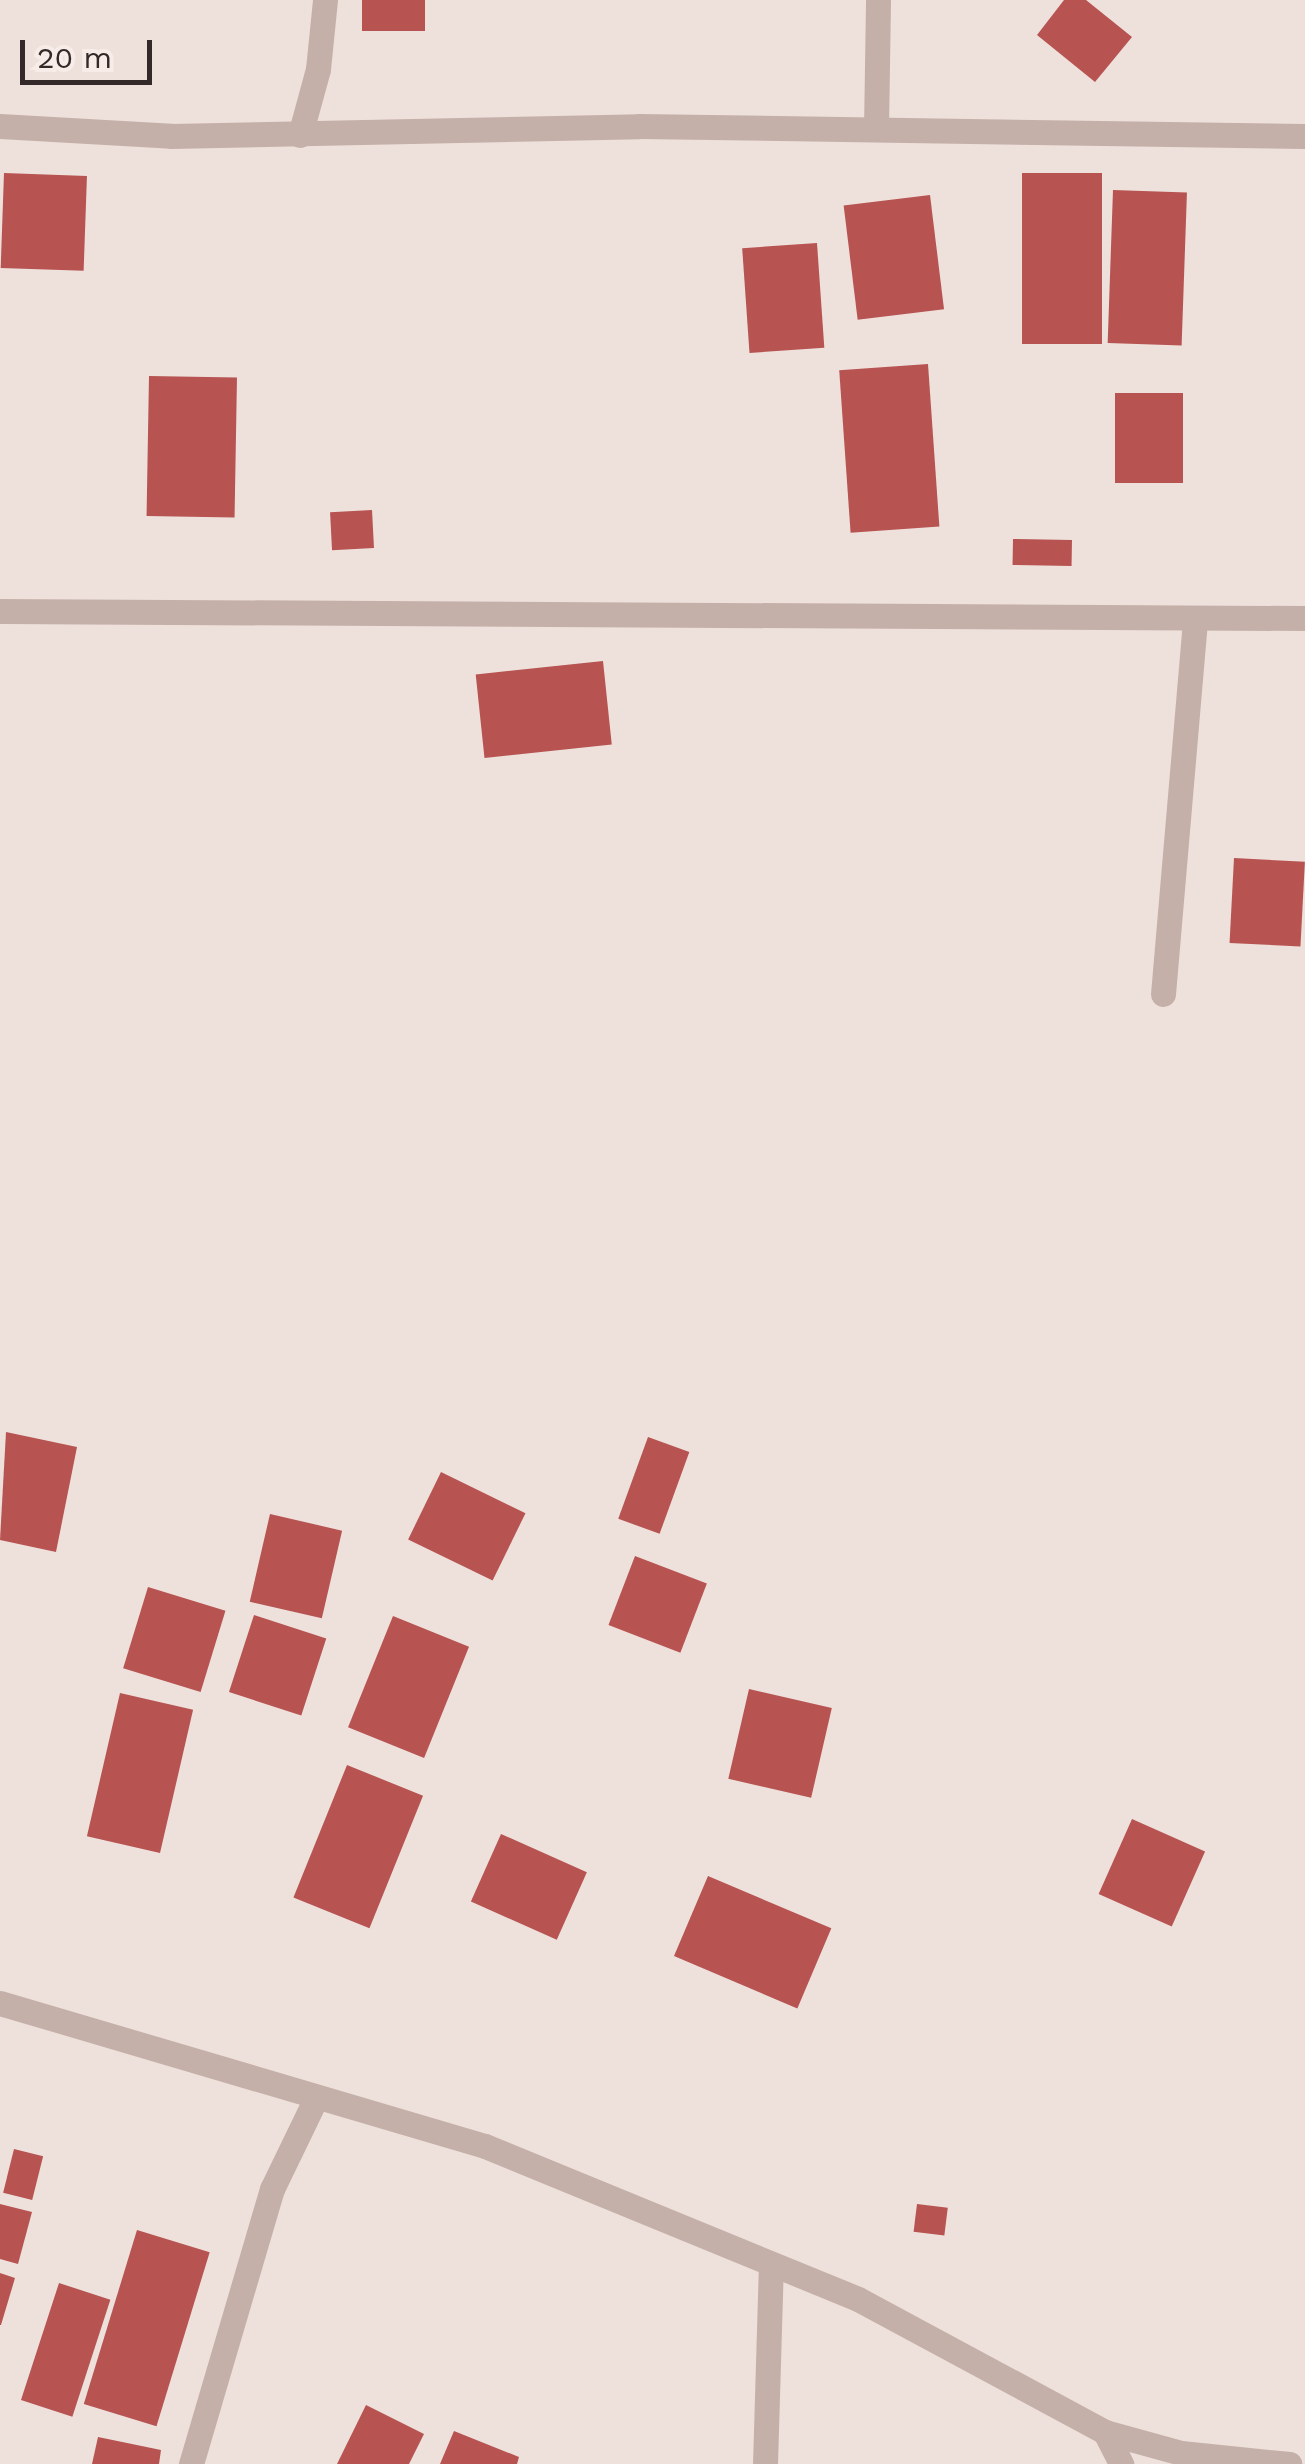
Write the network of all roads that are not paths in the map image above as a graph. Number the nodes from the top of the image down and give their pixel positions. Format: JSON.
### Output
{"nodes":[{"id":1,"x":325,"y":0,"type":"edge"},
{"id":2,"x":878,"y":0,"type":"edge"},
{"id":3,"x":0,"y":126,"type":"edge"},
{"id":4,"x":876,"y":128,"type":"junction"},
{"id":5,"x":300,"y":135,"type":"junction"},
{"id":6,"x":1305,"y":136,"type":"edge"},
{"id":7,"x":0,"y":611,"type":"edge"},
{"id":8,"x":1305,"y":618,"type":"edge"},
{"id":9,"x":1194,"y":620,"type":"junction"},
{"id":10,"x":1163,"y":994,"type":"dead end"},
{"id":11,"x":0,"y":2003,"type":"edge"},
{"id":12,"x":316,"y":2098,"type":"junction"},
{"id":13,"x":771,"y":2264,"type":"junction"},
{"id":14,"x":1105,"y":2432,"type":"junction"},
{"id":15,"x":191,"y":2464,"type":"edge"},
{"id":16,"x":765,"y":2464,"type":"edge"},
{"id":17,"x":1121,"y":2464,"type":"edge"},
{"id":18,"x":1289,"y":2464,"type":"edge"}],
"edges":[{"from":1,"to":5,"type":"street"},
{"from":2,"to":4,"type":"street"},
{"from":3,"to":5,"type":"street"},
{"from":4,"to":5,"type":"street"},
{"from":4,"to":6,"type":"street"},
{"from":7,"to":9,"type":"street"},
{"from":8,"to":9,"type":"street"},
{"from":9,"to":10,"type":"street"},
{"from":11,"to":12,"type":"street"},
{"from":12,"to":13,"type":"street"},
{"from":12,"to":15,"type":"street"},
{"from":13,"to":14,"type":"street"},
{"from":13,"to":16,"type":"street"},
{"from":14,"to":17,"type":"street"},
{"from":14,"to":18,"type":"street"}]}
